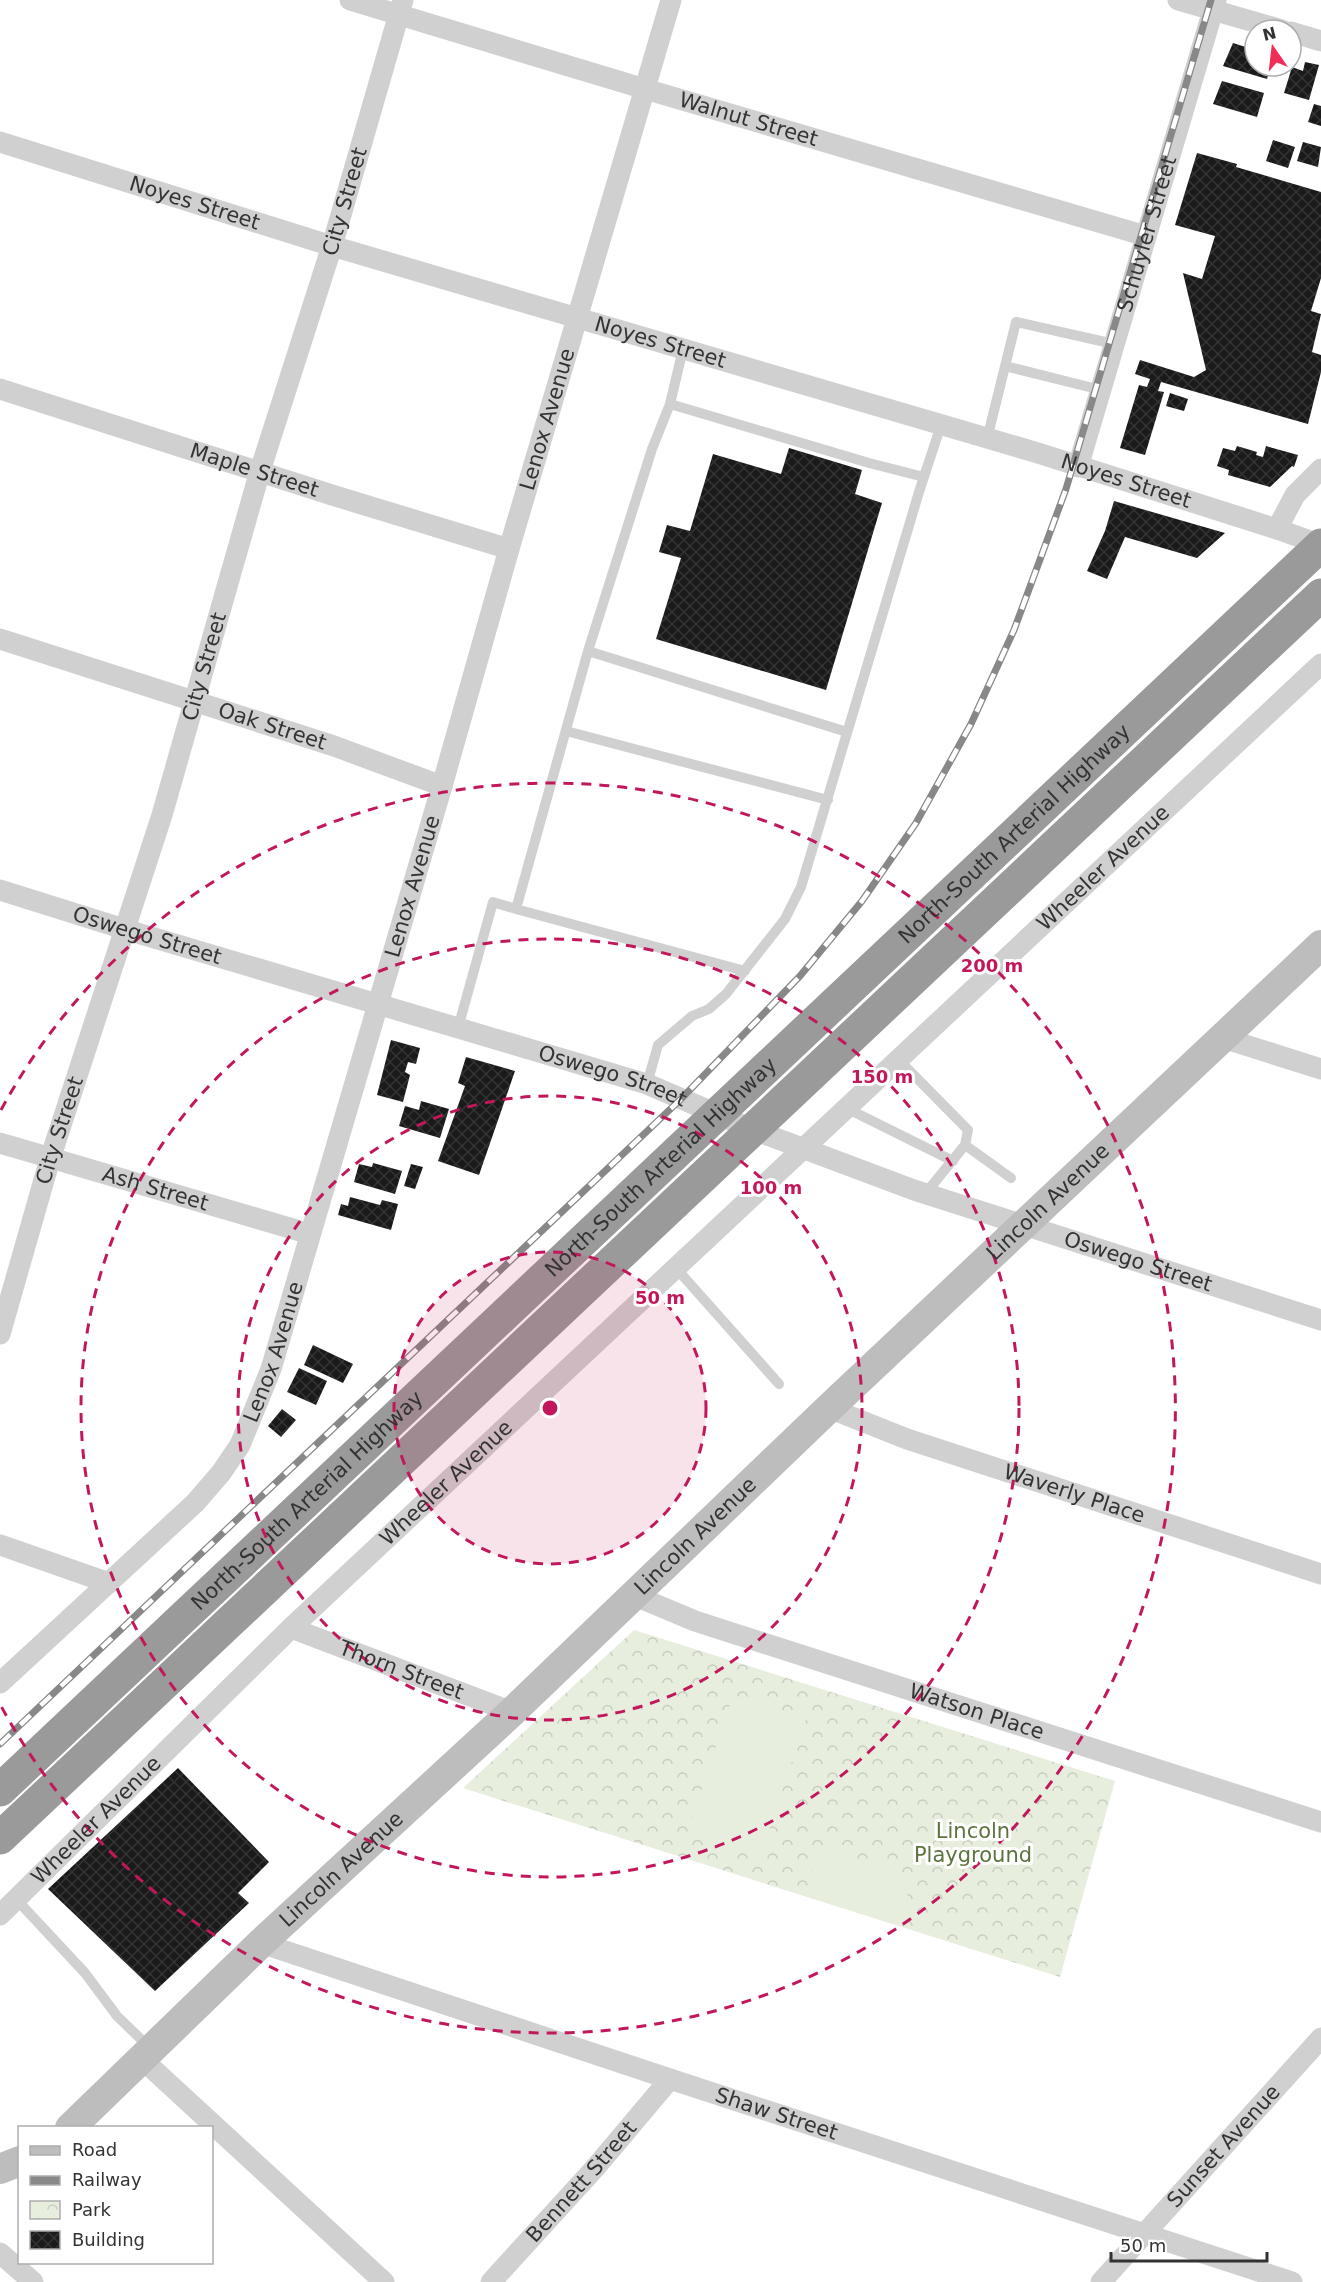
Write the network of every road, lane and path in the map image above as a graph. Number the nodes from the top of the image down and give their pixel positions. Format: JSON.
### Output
{"nodes":[{"id":1,"x":350,"y":0,"type":"edge"},
{"id":2,"x":671,"y":0,"type":"edge"},
{"id":3,"x":1178,"y":0,"type":"edge"},
{"id":4,"x":1214,"y":5,"type":"edge"},
{"id":5,"x":401,"y":8,"type":"edge"},
{"id":6,"x":1249,"y":18,"type":"edge"},
{"id":7,"x":1303,"y":36,"type":"edge"},
{"id":8,"x":1321,"y":41,"type":"edge"},
{"id":9,"x":645,"y":89,"type":"junction"},
{"id":10,"x":0,"y":142,"type":"edge"},
{"id":11,"x":1146,"y":236,"type":"junction"},
{"id":12,"x":332,"y":246,"type":"junction"},
{"id":13,"x":579,"y":319,"type":"junction"},
{"id":14,"x":1114,"y":344,"type":"junction"},
{"id":15,"x":683,"y":349,"type":"junction"},
{"id":16,"x":1005,"y":366,"type":"junction"},
{"id":17,"x":0,"y":389,"type":"edge"},
{"id":18,"x":1101,"y":390,"type":"junction"},
{"id":19,"x":670,"y":404,"type":"junction"},
{"id":20,"x":941,"y":425,"type":"junction"},
{"id":21,"x":987,"y":439,"type":"junction"},
{"id":22,"x":1078,"y":467,"type":"junction"},
{"id":23,"x":1321,"y":469,"type":"edge"},
{"id":24,"x":260,"y":471,"type":"junction"},
{"id":25,"x":924,"y":477,"type":"junction"},
{"id":26,"x":1277,"y":529,"type":"junction"},
{"id":27,"x":1321,"y":545,"type":"edge"},
{"id":28,"x":509,"y":549,"type":"junction"},
{"id":29,"x":1321,"y":595,"type":"edge"},
{"id":30,"x":0,"y":639,"type":"edge"},
{"id":31,"x":588,"y":651,"type":"junction"},
{"id":32,"x":1321,"y":664,"type":"edge"},
{"id":33,"x":194,"y":700,"type":"junction"},
{"id":34,"x":566,"y":731,"type":"junction"},
{"id":35,"x":847,"y":732,"type":"junction"},
{"id":36,"x":442,"y":786,"type":"junction"},
{"id":37,"x":828,"y":800,"type":"junction"},
{"id":38,"x":0,"y":890,"type":"edge"},
{"id":39,"x":516,"y":909,"type":"junction"},
{"id":40,"x":124,"y":929,"type":"junction"},
{"id":41,"x":1321,"y":945,"type":"edge"},
{"id":42,"x":745,"y":971,"type":"junction"},
{"id":43,"x":378,"y":1004,"type":"junction"},
{"id":44,"x":458,"y":1028,"type":"junction"},
{"id":45,"x":1223,"y":1038,"type":"junction"},
{"id":46,"x":898,"y":1059,"type":"junction"},
{"id":47,"x":1321,"y":1069,"type":"edge"},
{"id":48,"x":647,"y":1084,"type":"junction"},
{"id":49,"x":846,"y":1107,"type":"junction"},
{"id":50,"x":716,"y":1114,"type":"junction"},
{"id":51,"x":754,"y":1130,"type":"junction"},
{"id":52,"x":0,"y":1143,"type":"edge"},
{"id":53,"x":965,"y":1145,"type":"junction"},
{"id":54,"x":802,"y":1148,"type":"junction"},
{"id":55,"x":50,"y":1159,"type":"junction"},
{"id":56,"x":953,"y":1161,"type":"junction"},
{"id":57,"x":1011,"y":1178,"type":"dead end"},
{"id":58,"x":925,"y":1194,"type":"junction"},
{"id":59,"x":1024,"y":1226,"type":"junction"},
{"id":60,"x":310,"y":1234,"type":"junction"},
{"id":61,"x":675,"y":1267,"type":"junction"},
{"id":62,"x":1321,"y":1320,"type":"edge"},
{"id":63,"x":0,"y":1334,"type":"edge"},
{"id":64,"x":779,"y":1384,"type":"dead end"},
{"id":65,"x":829,"y":1408,"type":"junction"},
{"id":66,"x":0,"y":1545,"type":"edge"},
{"id":67,"x":1321,"y":1574,"type":"edge"},
{"id":68,"x":109,"y":1583,"type":"junction"},
{"id":69,"x":633,"y":1595,"type":"junction"},
{"id":70,"x":291,"y":1628,"type":"junction"},
{"id":71,"x":0,"y":1683,"type":"edge"},
{"id":72,"x":512,"y":1712,"type":"junction"},
{"id":73,"x":0,"y":1790,"type":"edge"},
{"id":74,"x":1321,"y":1822,"type":"edge"},
{"id":75,"x":0,"y":1838,"type":"edge"},
{"id":76,"x":16,"y":1899,"type":"junction"},
{"id":77,"x":0,"y":1915,"type":"edge"},
{"id":78,"x":261,"y":1943,"type":"junction"},
{"id":79,"x":1321,"y":2038,"type":"edge"},
{"id":80,"x":147,"y":2055,"type":"junction"},
{"id":81,"x":670,"y":2079,"type":"junction"},
{"id":82,"x":71,"y":2126,"type":"edge"},
{"id":83,"x":18,"y":2162,"type":"edge"},
{"id":84,"x":0,"y":2169,"type":"edge"},
{"id":85,"x":1145,"y":2234,"type":"junction"},
{"id":86,"x":0,"y":2253,"type":"edge"},
{"id":87,"x":33,"y":2282,"type":"edge"},
{"id":88,"x":384,"y":2282,"type":"edge"},
{"id":89,"x":491,"y":2282,"type":"edge"},
{"id":90,"x":1101,"y":2282,"type":"edge"},
{"id":91,"x":1292,"y":2282,"type":"edge"}],
"edges":[{"from":1,"to":5,"type":"street","name":"Walnut Street"},
{"from":2,"to":9,"type":"street","name":"Lenox Avenue"},
{"from":3,"to":4,"type":"street"},
{"from":4,"to":6,"type":"street"},
{"from":4,"to":11,"type":"street","name":"Schuyler Street"},
{"from":5,"to":9,"type":"street","name":"Walnut Street"},
{"from":5,"to":12,"type":"street","name":"City Street"},
{"from":7,"to":8,"type":"street"},
{"from":9,"to":11,"type":"street","name":"Walnut Street"},
{"from":9,"to":13,"type":"street","name":"Lenox Avenue"},
{"from":10,"to":12,"type":"street","name":"Noyes Street"},
{"from":11,"to":14,"type":"street","name":"Schuyler Street"},
{"from":12,"to":13,"type":"street","name":"Noyes Street"},
{"from":12,"to":24,"type":"street","name":"City Street"},
{"from":13,"to":15,"type":"street","name":"Noyes Street"},
{"from":13,"to":28,"type":"street","name":"Lenox Avenue"},
{"from":14,"to":16,"type":"lane"},
{"from":14,"to":18,"type":"street","name":"Schuyler Street"},
{"from":15,"to":19,"type":"lane"},
{"from":15,"to":20,"type":"street","name":"Noyes Street"},
{"from":16,"to":18,"type":"lane"},
{"from":16,"to":21,"type":"lane"},
{"from":17,"to":24,"type":"street","name":"Maple Street"},
{"from":18,"to":22,"type":"street","name":"Schuyler Street"},
{"from":19,"to":25,"type":"lane"},
{"from":19,"to":31,"type":"lane"},
{"from":20,"to":21,"type":"street","name":"Noyes Street"},
{"from":20,"to":25,"type":"lane"},
{"from":21,"to":22,"type":"street","name":"Noyes Street"},
{"from":22,"to":26,"type":"street","name":"Noyes Street"},
{"from":23,"to":26,"type":"street"},
{"from":24,"to":28,"type":"street","name":"Maple Street"},
{"from":24,"to":33,"type":"street","name":"City Street"},
{"from":25,"to":35,"type":"lane"},
{"from":26,"to":27,"type":"street","name":"Noyes Street"},
{"from":27,"to":50,"type":"highway","name":"North-South Arterial Highway"},
{"from":28,"to":36,"type":"street","name":"Lenox Avenue"},
{"from":29,"to":51,"type":"highway","name":"North-South Arterial Highway"},
{"from":30,"to":33,"type":"street","name":"Oak Street"},
{"from":31,"to":34,"type":"lane"},
{"from":31,"to":35,"type":"lane"},
{"from":32,"to":46,"type":"street","name":"Wheeler Avenue"},
{"from":33,"to":36,"type":"street","name":"Oak Street"},
{"from":33,"to":40,"type":"street","name":"City Street"},
{"from":34,"to":37,"type":"lane"},
{"from":34,"to":39,"type":"lane"},
{"from":35,"to":37,"type":"lane"},
{"from":36,"to":43,"type":"street","name":"Lenox Avenue"},
{"from":37,"to":42,"type":"lane"},
{"from":38,"to":40,"type":"street","name":"Oswego Street"},
{"from":39,"to":42,"type":"lane"},
{"from":39,"to":44,"type":"lane"},
{"from":40,"to":43,"type":"street","name":"Oswego Street"},
{"from":40,"to":55,"type":"street","name":"City Street"},
{"from":41,"to":45,"type":"street","name":"Lincoln Avenue"},
{"from":42,"to":48,"type":"lane"},
{"from":43,"to":44,"type":"street","name":"Oswego Street"},
{"from":43,"to":60,"type":"street","name":"Lenox Avenue"},
{"from":44,"to":48,"type":"street","name":"Oswego Street"},
{"from":45,"to":47,"type":"street"},
{"from":45,"to":59,"type":"street","name":"Lincoln Avenue"},
{"from":46,"to":49,"type":"street","name":"Wheeler Avenue"},
{"from":46,"to":53,"type":"lane"},
{"from":48,"to":50,"type":"street","name":"Oswego Street"},
{"from":49,"to":54,"type":"street","name":"Wheeler Avenue"},
{"from":49,"to":56,"type":"lane"},
{"from":50,"to":51,"type":"street","name":"Oswego Street"},
{"from":50,"to":73,"type":"highway","name":"North-South Arterial Highway"},
{"from":51,"to":54,"type":"street","name":"Oswego Street"},
{"from":51,"to":75,"type":"highway","name":"North-South Arterial Highway"},
{"from":52,"to":55,"type":"street","name":"Ash Street"},
{"from":53,"to":56,"type":"lane"},
{"from":53,"to":57,"type":"lane"},
{"from":54,"to":58,"type":"street","name":"Oswego Street"},
{"from":54,"to":61,"type":"street","name":"Wheeler Avenue"},
{"from":55,"to":60,"type":"street","name":"Ash Street"},
{"from":55,"to":63,"type":"street","name":"City Street"},
{"from":56,"to":58,"type":"lane"},
{"from":58,"to":59,"type":"street","name":"Oswego Street"},
{"from":59,"to":62,"type":"street","name":"Oswego Street"},
{"from":59,"to":65,"type":"street","name":"Lincoln Avenue"},
{"from":60,"to":68,"type":"street","name":"Lenox Avenue"},
{"from":61,"to":64,"type":"lane"},
{"from":61,"to":70,"type":"street","name":"Wheeler Avenue"},
{"from":65,"to":67,"type":"street","name":"Waverly Place"},
{"from":65,"to":69,"type":"street","name":"Lincoln Avenue"},
{"from":66,"to":68,"type":"street"},
{"from":68,"to":71,"type":"street","name":"Lenox Avenue"},
{"from":69,"to":72,"type":"street","name":"Lincoln Avenue"},
{"from":69,"to":74,"type":"street","name":"Watson Place"},
{"from":70,"to":72,"type":"street","name":"Thorn Street"},
{"from":70,"to":76,"type":"street","name":"Wheeler Avenue"},
{"from":72,"to":78,"type":"street","name":"Lincoln Avenue"},
{"from":76,"to":77,"type":"street","name":"Wheeler Avenue"},
{"from":76,"to":80,"type":"lane"},
{"from":78,"to":80,"type":"street","name":"Lincoln Avenue"},
{"from":78,"to":81,"type":"street","name":"Shaw Street"},
{"from":79,"to":85,"type":"street","name":"Sunset Avenue"},
{"from":80,"to":82,"type":"street","name":"Lincoln Avenue"},
{"from":80,"to":88,"type":"street"},
{"from":81,"to":85,"type":"street","name":"Shaw Street"},
{"from":81,"to":89,"type":"street","name":"Bennett Street"},
{"from":83,"to":84,"type":"street"},
{"from":85,"to":90,"type":"street","name":"Sunset Avenue"},
{"from":85,"to":91,"type":"street","name":"Shaw Street"},
{"from":86,"to":87,"type":"street"}]}
